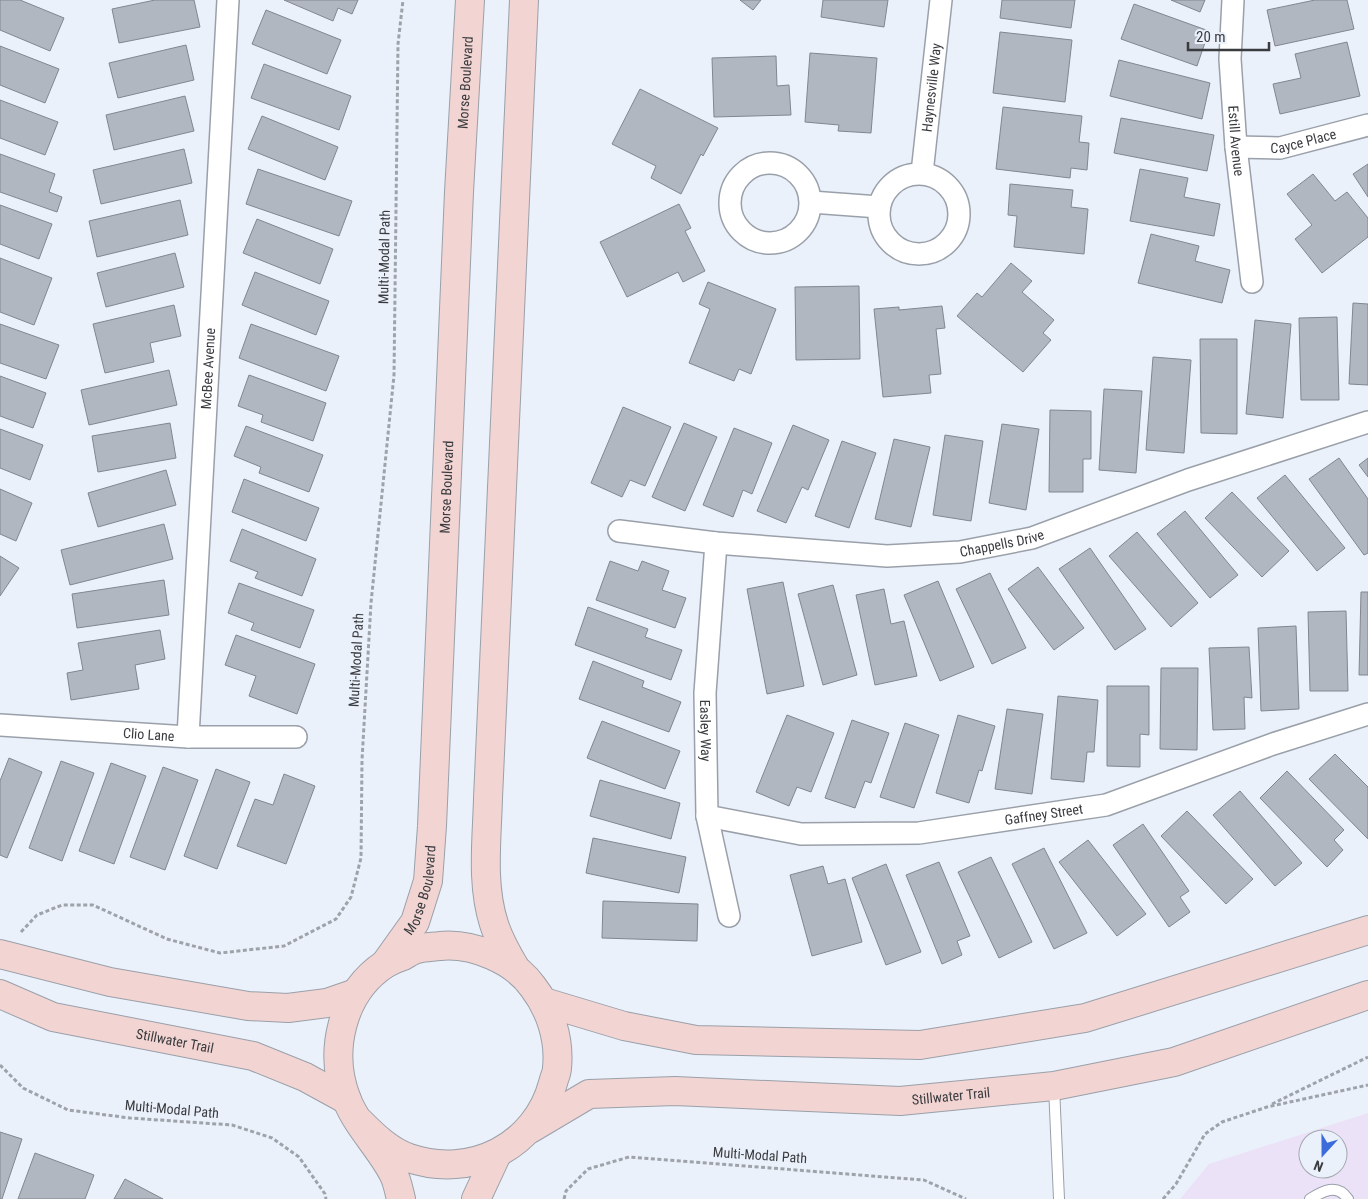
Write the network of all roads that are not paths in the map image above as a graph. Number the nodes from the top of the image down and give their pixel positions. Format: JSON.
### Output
{"nodes":[{"id":1,"x":228,"y":0,"type":"edge"},
{"id":2,"x":470,"y":0,"type":"edge"},
{"id":3,"x":524,"y":0,"type":"edge"},
{"id":4,"x":941,"y":0,"type":"edge"},
{"id":5,"x":1234,"y":0,"type":"edge"},
{"id":6,"x":1368,"y":125,"type":"edge"},
{"id":7,"x":1236,"y":147,"type":"junction"},
{"id":8,"x":922,"y":173,"type":"junction"},
{"id":9,"x":811,"y":202,"type":"dead end"},
{"id":10,"x":879,"y":207,"type":"junction"},
{"id":11,"x":1252,"y":282,"type":"dead end"},
{"id":12,"x":1368,"y":422,"type":"edge"},
{"id":13,"x":619,"y":531,"type":"dead end"},
{"id":14,"x":716,"y":543,"type":"junction"},
{"id":15,"x":1368,"y":714,"type":"edge"},
{"id":16,"x":0,"y":725,"type":"edge"},
{"id":17,"x":188,"y":737,"type":"junction"},
{"id":18,"x":296,"y":737,"type":"dead end"},
{"id":19,"x":707,"y":816,"type":"junction"},
{"id":20,"x":729,"y":916,"type":"dead end"},
{"id":21,"x":1368,"y":930,"type":"edge"},
{"id":22,"x":5,"y":955,"type":"edge"},
{"id":23,"x":385,"y":964,"type":"junction"},
{"id":24,"x":516,"y":969,"type":"junction"},
{"id":25,"x":356,"y":993,"type":"junction"},
{"id":26,"x":0,"y":994,"type":"edge"},
{"id":27,"x":1368,"y":995,"type":"edge"},
{"id":28,"x":544,"y":1002,"type":"junction"},
{"id":29,"x":1054,"y":1086,"type":"junction"},
{"id":30,"x":353,"y":1111,"type":"junction"},
{"id":31,"x":530,"y":1128,"type":"junction"},
{"id":32,"x":497,"y":1154,"type":"junction"},
{"id":33,"x":401,"y":1199,"type":"edge"},
{"id":34,"x":476,"y":1199,"type":"edge"},
{"id":35,"x":1059,"y":1199,"type":"edge"},
{"id":36,"x":1310,"y":1199,"type":"edge"},
{"id":37,"x":1348,"y":1199,"type":"edge"}],
"edges":[{"from":1,"to":17,"type":"street","name":"McBee Avenue"},
{"from":2,"to":23,"type":"main road","name":"Morse Boulevard"},
{"from":3,"to":24,"type":"main road"},
{"from":4,"to":8,"type":"street","name":"Haynesville Way"},
{"from":5,"to":7,"type":"street","name":"Estill Avenue"},
{"from":6,"to":7,"type":"street","name":"Cayce Place"},
{"from":7,"to":11,"type":"street","name":"Estill Avenue"},
{"from":8,"to":10,"type":"street"},
{"from":8,"to":10,"type":"street"},
{"from":9,"to":10,"type":"street"},
{"from":12,"to":14,"type":"street","name":"Chappells Drive"},
{"from":13,"to":14,"type":"street","name":"Chappells Drive"},
{"from":14,"to":19,"type":"street","name":"Easley Way"},
{"from":15,"to":19,"type":"street","name":"Gaffney Street"},
{"from":16,"to":17,"type":"street","name":"Clio Lane"},
{"from":17,"to":18,"type":"street","name":"Clio Lane"},
{"from":19,"to":20,"type":"street","name":"Easley Way"},
{"from":21,"to":28,"type":"main road"},
{"from":22,"to":25,"type":"main road"},
{"from":23,"to":24,"type":"main road"},
{"from":23,"to":25,"type":"main road"},
{"from":24,"to":28,"type":"main road"},
{"from":25,"to":30,"type":"main road"},
{"from":26,"to":30,"type":"main road","name":"Stillwater Trail"},
{"from":27,"to":29,"type":"main road","name":"Stillwater Trail"},
{"from":28,"to":31,"type":"main road"},
{"from":29,"to":31,"type":"main road","name":"Stillwater Trail"},
{"from":29,"to":35,"type":"lane"},
{"from":30,"to":32,"type":"main road"},
{"from":30,"to":33,"type":"main road"},
{"from":31,"to":32,"type":"main road"},
{"from":32,"to":34,"type":"main road"},
{"from":36,"to":37,"type":"lane"}]}
